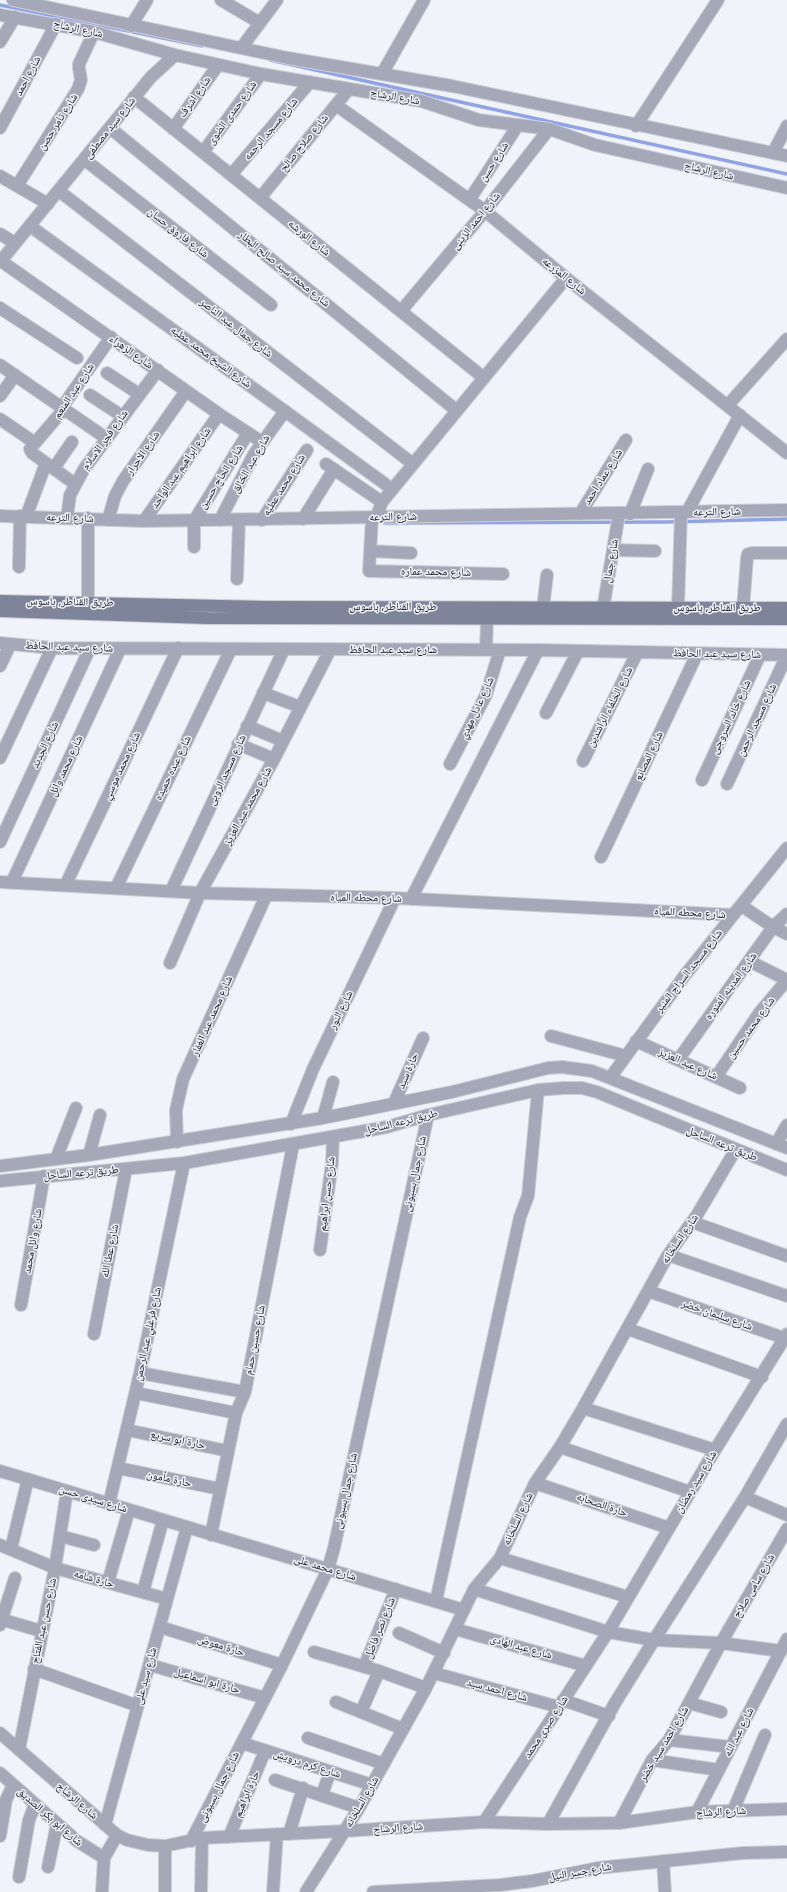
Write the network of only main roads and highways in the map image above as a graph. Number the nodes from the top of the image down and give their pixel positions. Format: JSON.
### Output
{"nodes":[{"id":1,"x":0,"y":601,"type":"edge"},
{"id":2,"x":787,"y":608,"type":"edge"},
{"id":3,"x":0,"y":611,"type":"edge"},
{"id":4,"x":787,"y":620,"type":"edge"}],
"edges":[{"from":1,"to":2,"type":"main road","name":"طريق القناطر, باسوس"},
{"from":3,"to":4,"type":"main road","name":"طريق القناطر, باسوس"}]}
